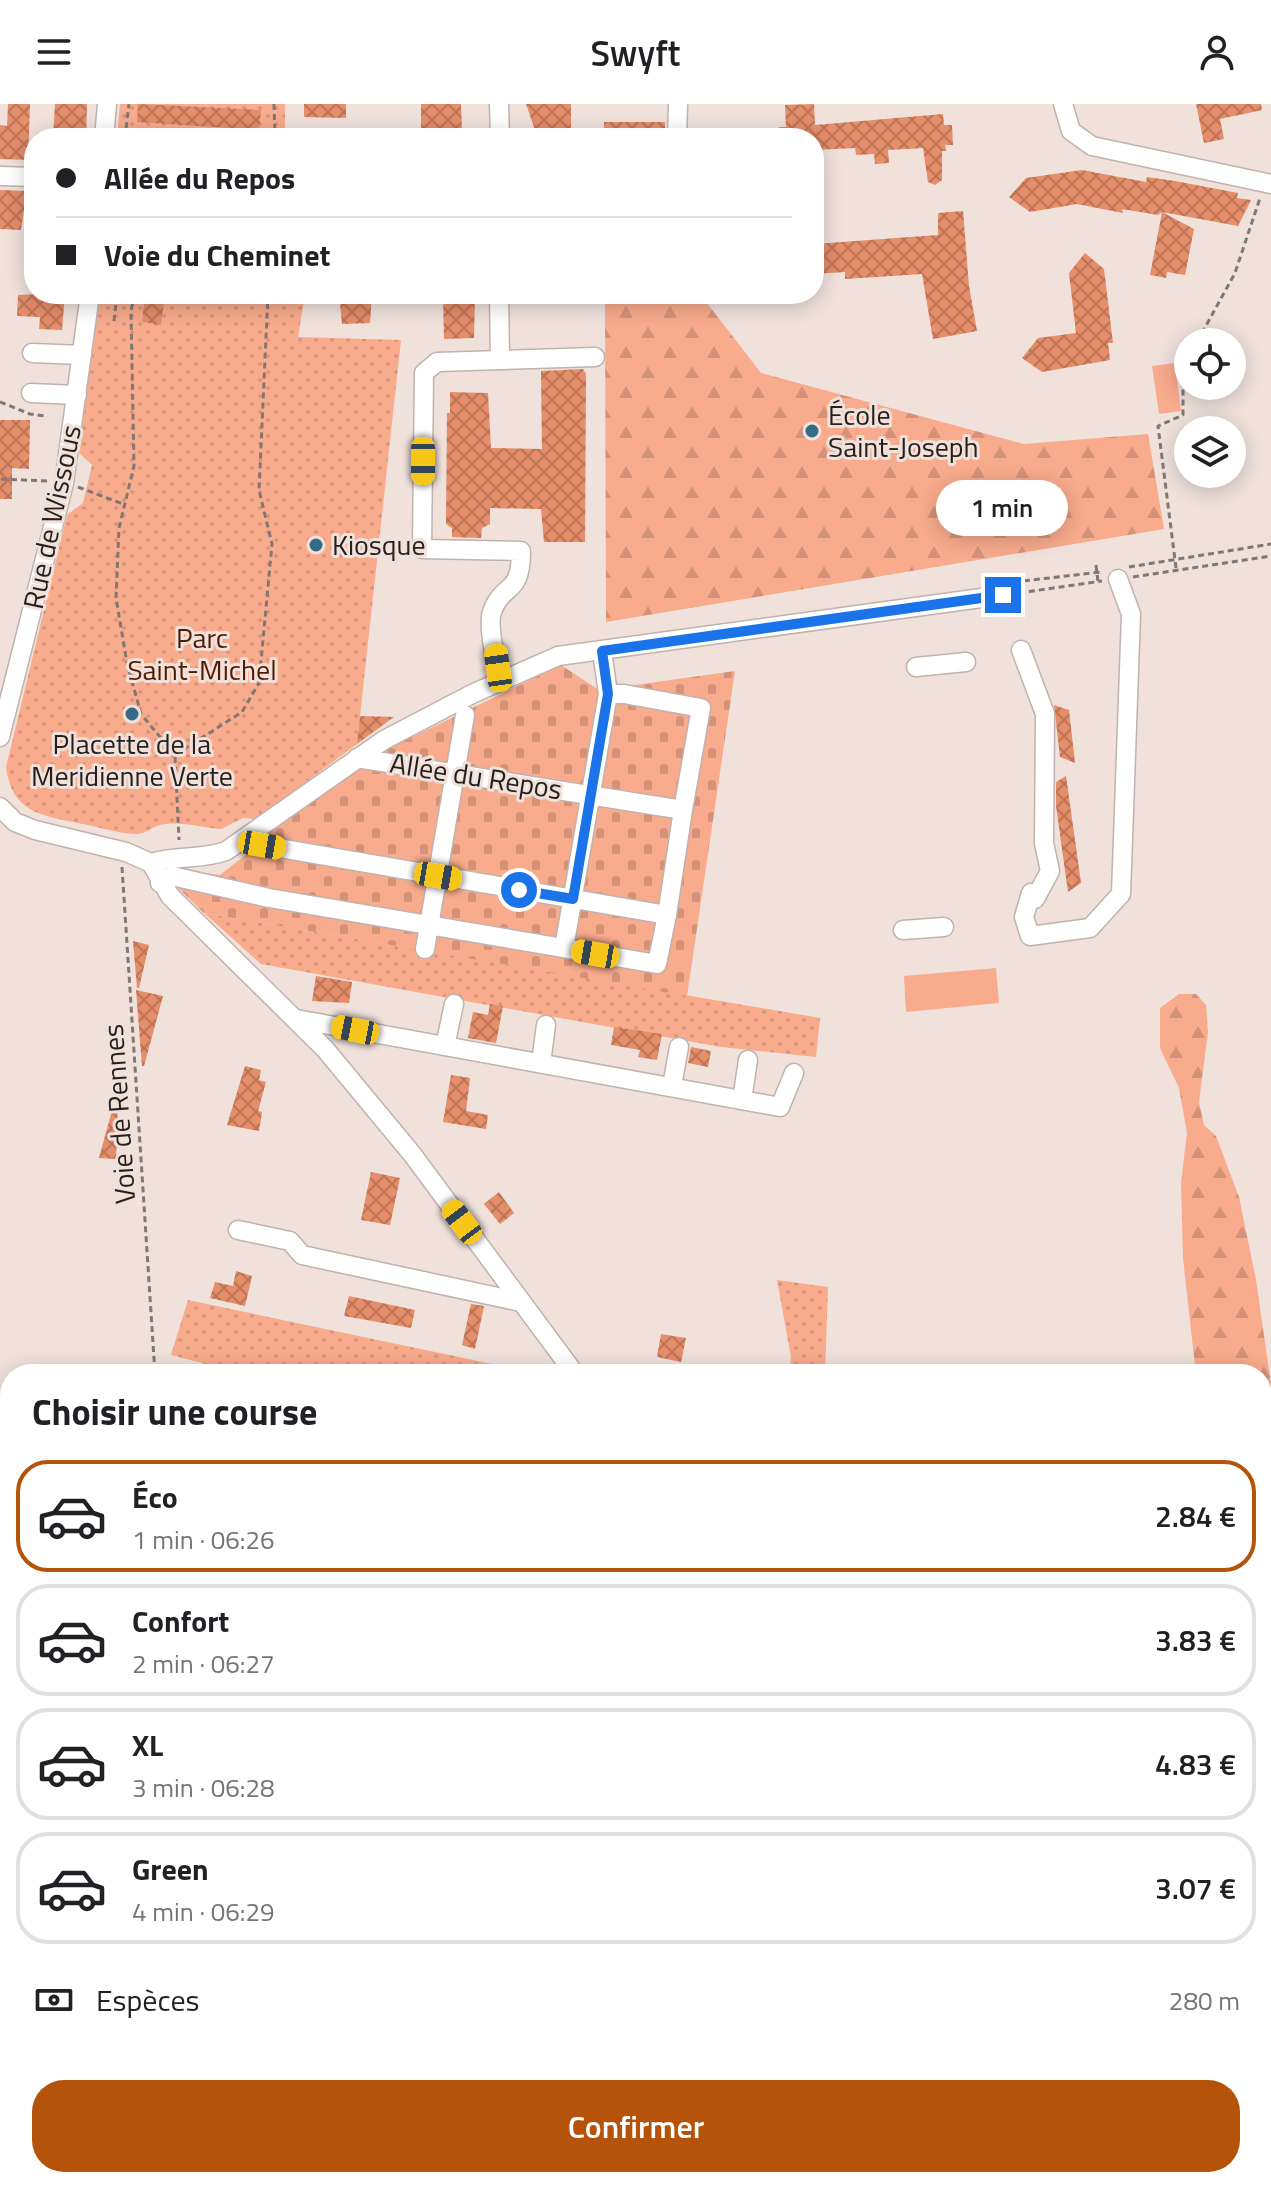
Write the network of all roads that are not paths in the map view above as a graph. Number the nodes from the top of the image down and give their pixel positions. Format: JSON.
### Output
{"nodes":[{"id":1,"x":107,"y":104,"type":"edge"},
{"id":2,"x":499,"y":104,"type":"edge"},
{"id":3,"x":678,"y":104,"type":"edge"},
{"id":4,"x":1063,"y":104,"type":"edge"},
{"id":5,"x":105,"y":128,"type":"edge"},
{"id":6,"x":500,"y":128,"type":"edge"},
{"id":7,"x":677,"y":128,"type":"edge"},
{"id":8,"x":0,"y":176,"type":"edge"},
{"id":9,"x":24,"y":177,"type":"edge"},
{"id":10,"x":1268,"y":184,"type":"edge"},
{"id":11,"x":89,"y":304,"type":"edge"},
{"id":12,"x":499,"y":304,"type":"edge"},
{"id":13,"x":499,"y":352,"type":"junction"},
{"id":14,"x":32,"y":353,"type":"dead end"},
{"id":15,"x":82,"y":355,"type":"junction"},
{"id":16,"x":595,"y":357,"type":"dead end"},
{"id":17,"x":31,"y":393,"type":"dead end"},
{"id":18,"x":77,"y":395,"type":"junction"},
{"id":19,"x":1118,"y":579,"type":"road end"},
{"id":20,"x":1003,"y":595,"type":"road end"},
{"id":21,"x":1021,"y":650,"type":"dead end"},
{"id":22,"x":602,"y":651,"type":"junction"},
{"id":23,"x":966,"y":662,"type":"dead end"},
{"id":24,"x":916,"y":667,"type":"dead end"},
{"id":25,"x":8,"y":681,"type":"edge"},
{"id":26,"x":500,"y":682,"type":"junction"},
{"id":27,"x":608,"y":694,"type":"junction"},
{"id":28,"x":465,"y":715,"type":"dead end"},
{"id":29,"x":0,"y":737,"type":"edge"},
{"id":30,"x":357,"y":758,"type":"junction"},
{"id":31,"x":455,"y":771,"type":"junction"},
{"id":32,"x":591,"y":795,"type":"junction"},
{"id":33,"x":0,"y":807,"type":"edge"},
{"id":34,"x":683,"y":810,"type":"junction"},
{"id":35,"x":250,"y":836,"type":"junction"},
{"id":36,"x":151,"y":863,"type":"junction"},
{"id":37,"x":438,"y":876,"type":"junction"},
{"id":38,"x":160,"y":883,"type":"junction"},
{"id":39,"x":573,"y":899,"type":"junction"},
{"id":40,"x":667,"y":915,"type":"junction"},
{"id":41,"x":429,"y":926,"type":"junction"},
{"id":42,"x":944,"y":927,"type":"dead end"},
{"id":43,"x":903,"y":930,"type":"dead end"},
{"id":44,"x":564,"y":948,"type":"junction"},
{"id":45,"x":425,"y":949,"type":"dead end"},
{"id":46,"x":454,"y":1004,"type":"dead end"},
{"id":47,"x":296,"y":1019,"type":"junction"},
{"id":48,"x":546,"y":1025,"type":"dead end"},
{"id":49,"x":445,"y":1046,"type":"junction"},
{"id":50,"x":679,"y":1047,"type":"dead end"},
{"id":51,"x":748,"y":1060,"type":"dead end"},
{"id":52,"x":541,"y":1063,"type":"junction"},
{"id":53,"x":794,"y":1073,"type":"dead end"},
{"id":54,"x":672,"y":1086,"type":"junction"},
{"id":55,"x":742,"y":1100,"type":"junction"},
{"id":56,"x":238,"y":1230,"type":"dead end"},
{"id":57,"x":521,"y":1302,"type":"junction"},
{"id":58,"x":568,"y":1364,"type":"edge"}],
"edges":[{"from":1,"to":5,"type":"street"},
{"from":2,"to":6,"type":"street"},
{"from":3,"to":7,"type":"street"},
{"from":4,"to":10,"type":"street"},
{"from":8,"to":9,"type":"street"},
{"from":11,"to":15,"type":"street","name":"Rue de Wissous"},
{"from":12,"to":13,"type":"street"},
{"from":13,"to":16,"type":"street"},
{"from":13,"to":26,"type":"street"},
{"from":14,"to":15,"type":"street"},
{"from":15,"to":18,"type":"street","name":"Rue de Wissous"},
{"from":17,"to":18,"type":"street"},
{"from":18,"to":25,"type":"street","name":"Rue de Wissous"},
{"from":19,"to":21,"type":"street"},
{"from":20,"to":22,"type":"street"},
{"from":22,"to":26,"type":"street"},
{"from":22,"to":27,"type":"street"},
{"from":23,"to":24,"type":"street"},
{"from":25,"to":29,"type":"street","name":"Rue de Wissous"},
{"from":26,"to":30,"type":"street"},
{"from":27,"to":32,"type":"street"},
{"from":27,"to":34,"type":"street"},
{"from":28,"to":31,"type":"street"},
{"from":30,"to":31,"type":"street","name":"Allée du Repos"},
{"from":30,"to":35,"type":"street"},
{"from":31,"to":32,"type":"street","name":"Allée du Repos"},
{"from":31,"to":37,"type":"street"},
{"from":32,"to":34,"type":"street","name":"Allée du Repos"},
{"from":32,"to":39,"type":"street"},
{"from":33,"to":36,"type":"street"},
{"from":34,"to":40,"type":"street"},
{"from":35,"to":36,"type":"street"},
{"from":35,"to":37,"type":"street"},
{"from":36,"to":38,"type":"street"},
{"from":37,"to":39,"type":"street"},
{"from":37,"to":41,"type":"street"},
{"from":38,"to":41,"type":"street"},
{"from":38,"to":47,"type":"street"},
{"from":39,"to":40,"type":"street"},
{"from":39,"to":44,"type":"street"},
{"from":40,"to":44,"type":"street"},
{"from":41,"to":44,"type":"street"},
{"from":41,"to":45,"type":"street"},
{"from":42,"to":43,"type":"street"},
{"from":46,"to":49,"type":"street"},
{"from":47,"to":49,"type":"street"},
{"from":47,"to":57,"type":"street"},
{"from":48,"to":52,"type":"street"},
{"from":49,"to":52,"type":"street"},
{"from":50,"to":54,"type":"street"},
{"from":51,"to":55,"type":"street"},
{"from":52,"to":54,"type":"street"},
{"from":53,"to":55,"type":"street"},
{"from":54,"to":55,"type":"street"},
{"from":56,"to":57,"type":"street"},
{"from":57,"to":58,"type":"street"}]}
